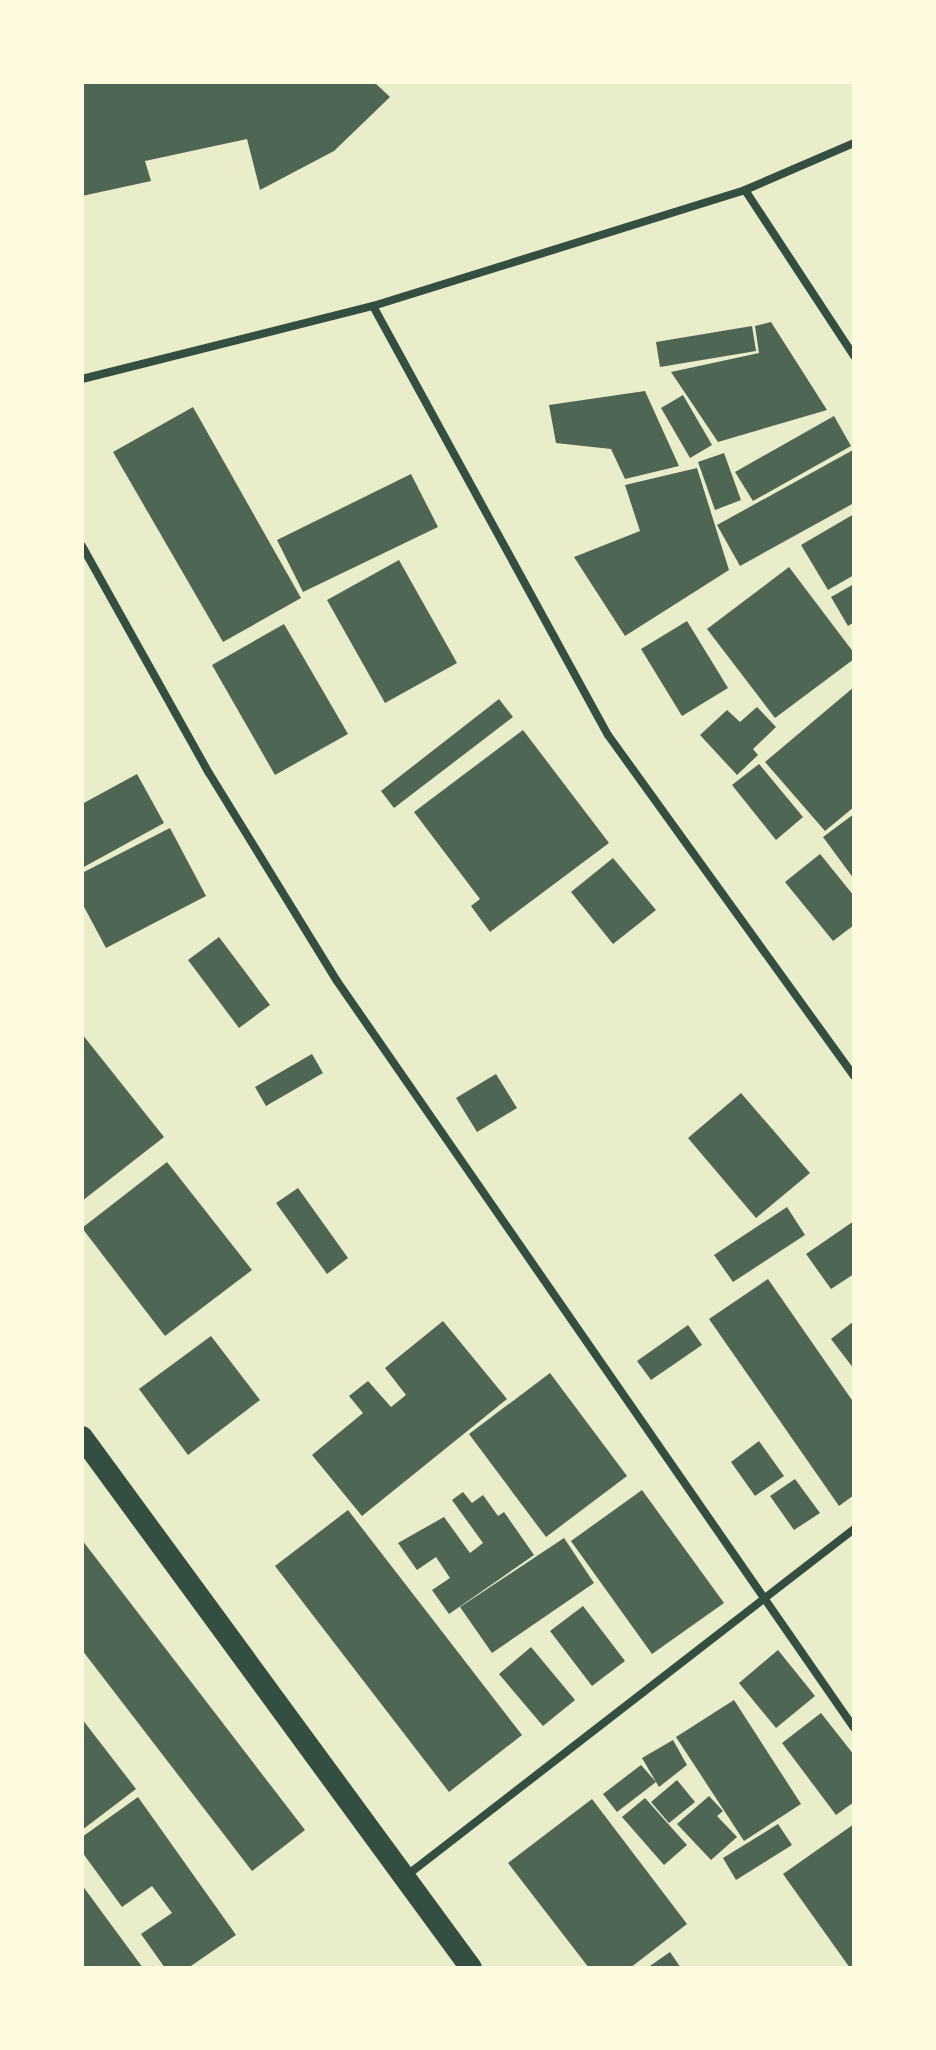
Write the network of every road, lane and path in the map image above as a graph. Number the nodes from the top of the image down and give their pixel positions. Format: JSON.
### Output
{"nodes":[{"id":1,"x":854,"y":143,"type":"edge"},
{"id":2,"x":745,"y":190,"type":"junction"},
{"id":3,"x":373,"y":306,"type":"junction"},
{"id":4,"x":854,"y":356,"type":"edge"},
{"id":5,"x":82,"y":379,"type":"edge"},
{"id":6,"x":82,"y":546,"type":"edge"},
{"id":7,"x":854,"y":1076,"type":"edge"},
{"id":8,"x":82,"y":1437,"type":"edge"},
{"id":9,"x":854,"y":1529,"type":"edge"},
{"id":10,"x":763,"y":1597,"type":"junction"},
{"id":11,"x":854,"y":1728,"type":"edge"},
{"id":12,"x":405,"y":1877,"type":"junction"},
{"id":13,"x":471,"y":1968,"type":"edge"}],
"edges":[{"from":1,"to":2,"type":"street"},
{"from":2,"to":3,"type":"street"},
{"from":2,"to":4,"type":"street"},
{"from":3,"to":5,"type":"street"},
{"from":3,"to":7,"type":"street"},
{"from":6,"to":10,"type":"street"},
{"from":8,"to":12,"type":"highway"},
{"from":9,"to":10,"type":"street"},
{"from":10,"to":11,"type":"street"},
{"from":10,"to":12,"type":"street"},
{"from":12,"to":13,"type":"highway"}]}
